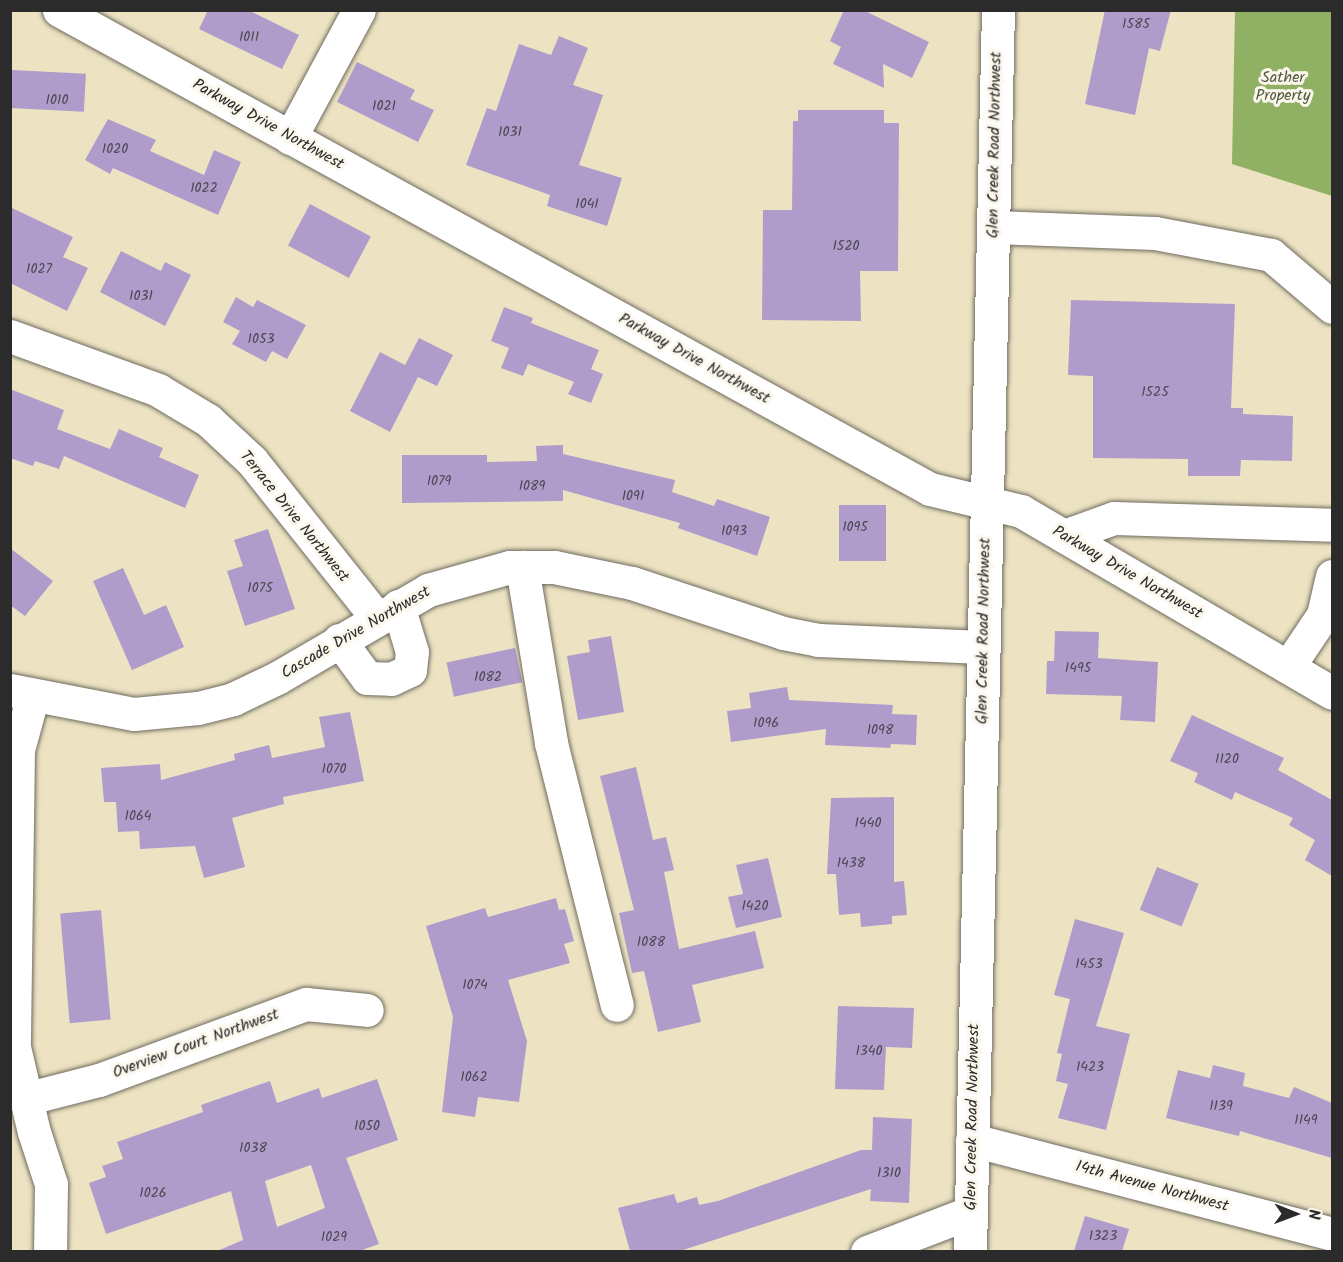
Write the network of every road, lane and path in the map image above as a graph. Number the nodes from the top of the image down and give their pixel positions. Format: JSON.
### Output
{"nodes":[{"id":1,"x":59,"y":10,"type":"edge"},
{"id":2,"x":359,"y":10,"type":"edge"},
{"id":3,"x":998,"y":10,"type":"edge"},
{"id":4,"x":290,"y":138,"type":"junction"},
{"id":5,"x":994,"y":227,"type":"junction"},
{"id":6,"x":1332,"y":307,"type":"edge"},
{"id":7,"x":10,"y":336,"type":"edge"},
{"id":8,"x":987,"y":503,"type":"junction"},
{"id":9,"x":1332,"y":525,"type":"edge"},
{"id":10,"x":1064,"y":536,"type":"junction"},
{"id":11,"x":522,"y":567,"type":"junction"},
{"id":12,"x":1332,"y":576,"type":"edge"},
{"id":13,"x":387,"y":612,"type":"junction"},
{"id":14,"x":339,"y":640,"type":"junction"},
{"id":15,"x":984,"y":647,"type":"junction"},
{"id":16,"x":1288,"y":667,"type":"junction"},
{"id":17,"x":22,"y":693,"type":"edge"},
{"id":18,"x":1332,"y":693,"type":"edge"},
{"id":19,"x":617,"y":1005,"type":"dead end"},
{"id":20,"x":367,"y":1010,"type":"dead end"},
{"id":21,"x":25,"y":1098,"type":"junction"},
{"id":22,"x":972,"y":1140,"type":"junction"},
{"id":23,"x":970,"y":1212,"type":"junction"},
{"id":24,"x":1332,"y":1234,"type":"edge"},
{"id":25,"x":50,"y":1251,"type":"edge"},
{"id":26,"x":867,"y":1251,"type":"edge"},
{"id":27,"x":970,"y":1251,"type":"edge"}],
"edges":[{"from":1,"to":4,"type":"street","name":"Parkway Drive Northwest"},
{"from":2,"to":4,"type":"street"},
{"from":3,"to":5,"type":"street","name":"Glen Creek Road Northwest"},
{"from":4,"to":8,"type":"street","name":"Parkway Drive Northwest"},
{"from":5,"to":6,"type":"street"},
{"from":5,"to":8,"type":"street","name":"Glen Creek Road Northwest"},
{"from":7,"to":13,"type":"street","name":"Terrace Drive Northwest"},
{"from":8,"to":10,"type":"street","name":"Parkway Drive Northwest"},
{"from":8,"to":15,"type":"street","name":"Glen Creek Road Northwest"},
{"from":9,"to":10,"type":"street"},
{"from":10,"to":16,"type":"street","name":"Parkway Drive Northwest"},
{"from":11,"to":13,"type":"street","name":"Cascade Drive Northwest"},
{"from":11,"to":15,"type":"street","name":"Cascade Drive Northwest"},
{"from":11,"to":19,"type":"street"},
{"from":12,"to":16,"type":"street"},
{"from":13,"to":14,"type":"street","name":"Cascade Drive Northwest"},
{"from":13,"to":14,"type":"street"},
{"from":14,"to":17,"type":"street","name":"Cascade Drive Northwest"},
{"from":15,"to":22,"type":"street","name":"Glen Creek Road Northwest"},
{"from":16,"to":18,"type":"street","name":"Parkway Drive Northwest"},
{"from":17,"to":21,"type":"street"},
{"from":20,"to":21,"type":"street","name":"Overview Court Northwest"},
{"from":21,"to":25,"type":"street"},
{"from":22,"to":23,"type":"street","name":"Glen Creek Road Northwest"},
{"from":22,"to":24,"type":"street","name":"14th Avenue Northwest"},
{"from":23,"to":26,"type":"street"},
{"from":23,"to":27,"type":"street","name":"Glen Creek Road Northwest"}]}
